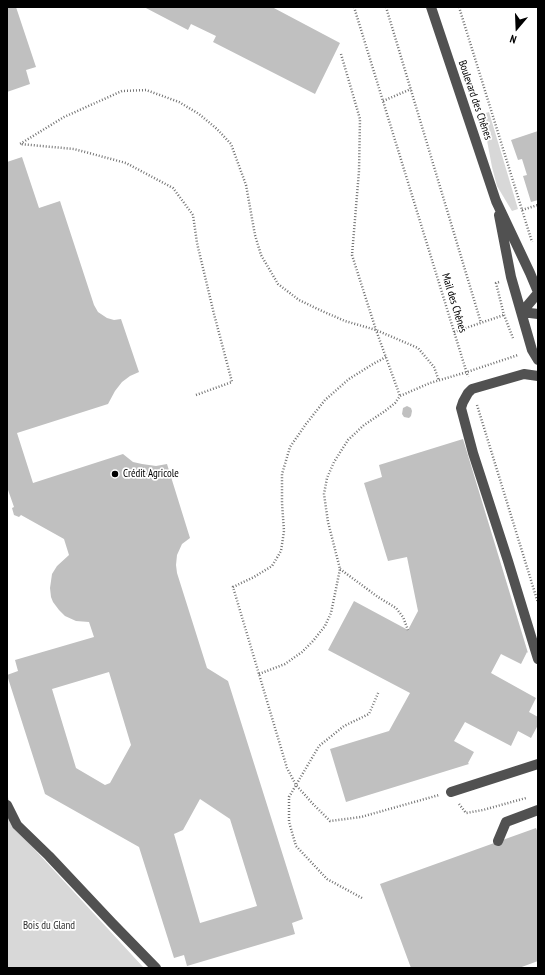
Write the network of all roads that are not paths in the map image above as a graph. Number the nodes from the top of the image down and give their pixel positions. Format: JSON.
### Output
{"nodes":[{"id":1,"x":431,"y":7,"type":"edge"},
{"id":2,"x":496,"y":201,"type":"junction"},
{"id":3,"x":538,"y":293,"type":"edge"},
{"id":4,"x":522,"y":312,"type":"junction"},
{"id":5,"x":538,"y":314,"type":"edge"},
{"id":6,"x":538,"y":360,"type":"edge"},
{"id":7,"x":538,"y":376,"type":"edge"},
{"id":8,"x":538,"y":658,"type":"edge"},
{"id":9,"x":538,"y":764,"type":"edge"},
{"id":10,"x":451,"y":792,"type":"road end"},
{"id":11,"x":7,"y":805,"type":"edge"},
{"id":12,"x":538,"y":810,"type":"edge"},
{"id":13,"x":498,"y":841,"type":"dead end"},
{"id":14,"x":156,"y":968,"type":"edge"}],
"edges":[{"from":1,"to":2,"type":"street","name":"Boulevard des Chênes"},
{"from":2,"to":3,"type":"street","name":"Boulevard des Chênes"},
{"from":2,"to":4,"type":"street","name":"Boulevard des Chênes"},
{"from":3,"to":4,"type":"street"},
{"from":4,"to":5,"type":"street"},
{"from":4,"to":6,"type":"street","name":"Boulevard des Chênes"},
{"from":7,"to":8,"type":"street"},
{"from":9,"to":10,"type":"street"},
{"from":11,"to":14,"type":"street"},
{"from":12,"to":13,"type":"street"}]}
